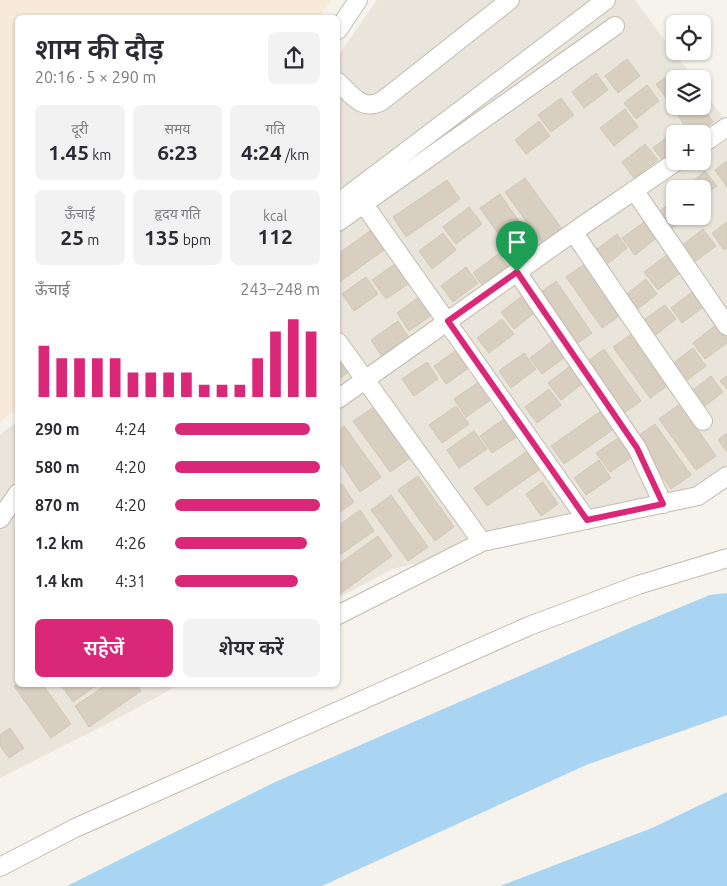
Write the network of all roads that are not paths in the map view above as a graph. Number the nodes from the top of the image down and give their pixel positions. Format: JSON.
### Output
{"nodes":[{"id":1,"x":358,"y":0,"type":"edge"},
{"id":2,"x":510,"y":0,"type":"edge"},
{"id":3,"x":606,"y":0,"type":"edge"},
{"id":4,"x":615,"y":26,"type":"dead end"},
{"id":5,"x":340,"y":27,"type":"edge"},
{"id":6,"x":340,"y":84,"type":"edge"},
{"id":7,"x":727,"y":127,"type":"edge"},
{"id":8,"x":711,"y":138,"type":"edge"},
{"id":9,"x":666,"y":168,"type":"edge"},
{"id":10,"x":634,"y":190,"type":"junction"},
{"id":11,"x":340,"y":201,"type":"edge"},
{"id":12,"x":363,"y":203,"type":"junction"},
{"id":13,"x":340,"y":220,"type":"edge"},
{"id":14,"x":574,"y":233,"type":"junction"},
{"id":15,"x":517,"y":272,"type":"junction"},
{"id":16,"x":448,"y":321,"type":"junction"},
{"id":17,"x":727,"y":326,"type":"edge"},
{"id":18,"x":340,"y":345,"type":"edge"},
{"id":19,"x":364,"y":380,"type":"junction"},
{"id":20,"x":340,"y":398,"type":"edge"},
{"id":21,"x":703,"y":421,"type":"dead end"},
{"id":22,"x":727,"y":476,"type":"edge"},
{"id":23,"x":15,"y":497,"type":"edge"},
{"id":24,"x":663,"y":504,"type":"junction"},
{"id":25,"x":0,"y":519,"type":"edge"},
{"id":26,"x":587,"y":520,"type":"junction"},
{"id":27,"x":482,"y":542,"type":"junction"},
{"id":28,"x":727,"y":558,"type":"edge"},
{"id":29,"x":340,"y":614,"type":"edge"},
{"id":30,"x":0,"y":867,"type":"edge"}],
"edges":[{"from":1,"to":5,"type":"street"},
{"from":2,"to":6,"type":"street"},
{"from":3,"to":11,"type":"street"},
{"from":4,"to":12,"type":"street"},
{"from":7,"to":8,"type":"street"},
{"from":9,"to":10,"type":"street"},
{"from":10,"to":14,"type":"street"},
{"from":10,"to":17,"type":"street"},
{"from":12,"to":13,"type":"street"},
{"from":12,"to":16,"type":"street"},
{"from":14,"to":15,"type":"street"},
{"from":14,"to":21,"type":"street"},
{"from":15,"to":16,"type":"street"},
{"from":15,"to":24,"type":"street"},
{"from":16,"to":19,"type":"street"},
{"from":16,"to":26,"type":"street"},
{"from":18,"to":19,"type":"street"},
{"from":19,"to":20,"type":"street"},
{"from":19,"to":27,"type":"street"},
{"from":22,"to":24,"type":"street"},
{"from":23,"to":25,"type":"street"},
{"from":24,"to":26,"type":"street"},
{"from":26,"to":27,"type":"street"},
{"from":27,"to":29,"type":"street"},
{"from":28,"to":30,"type":"street"}]}
